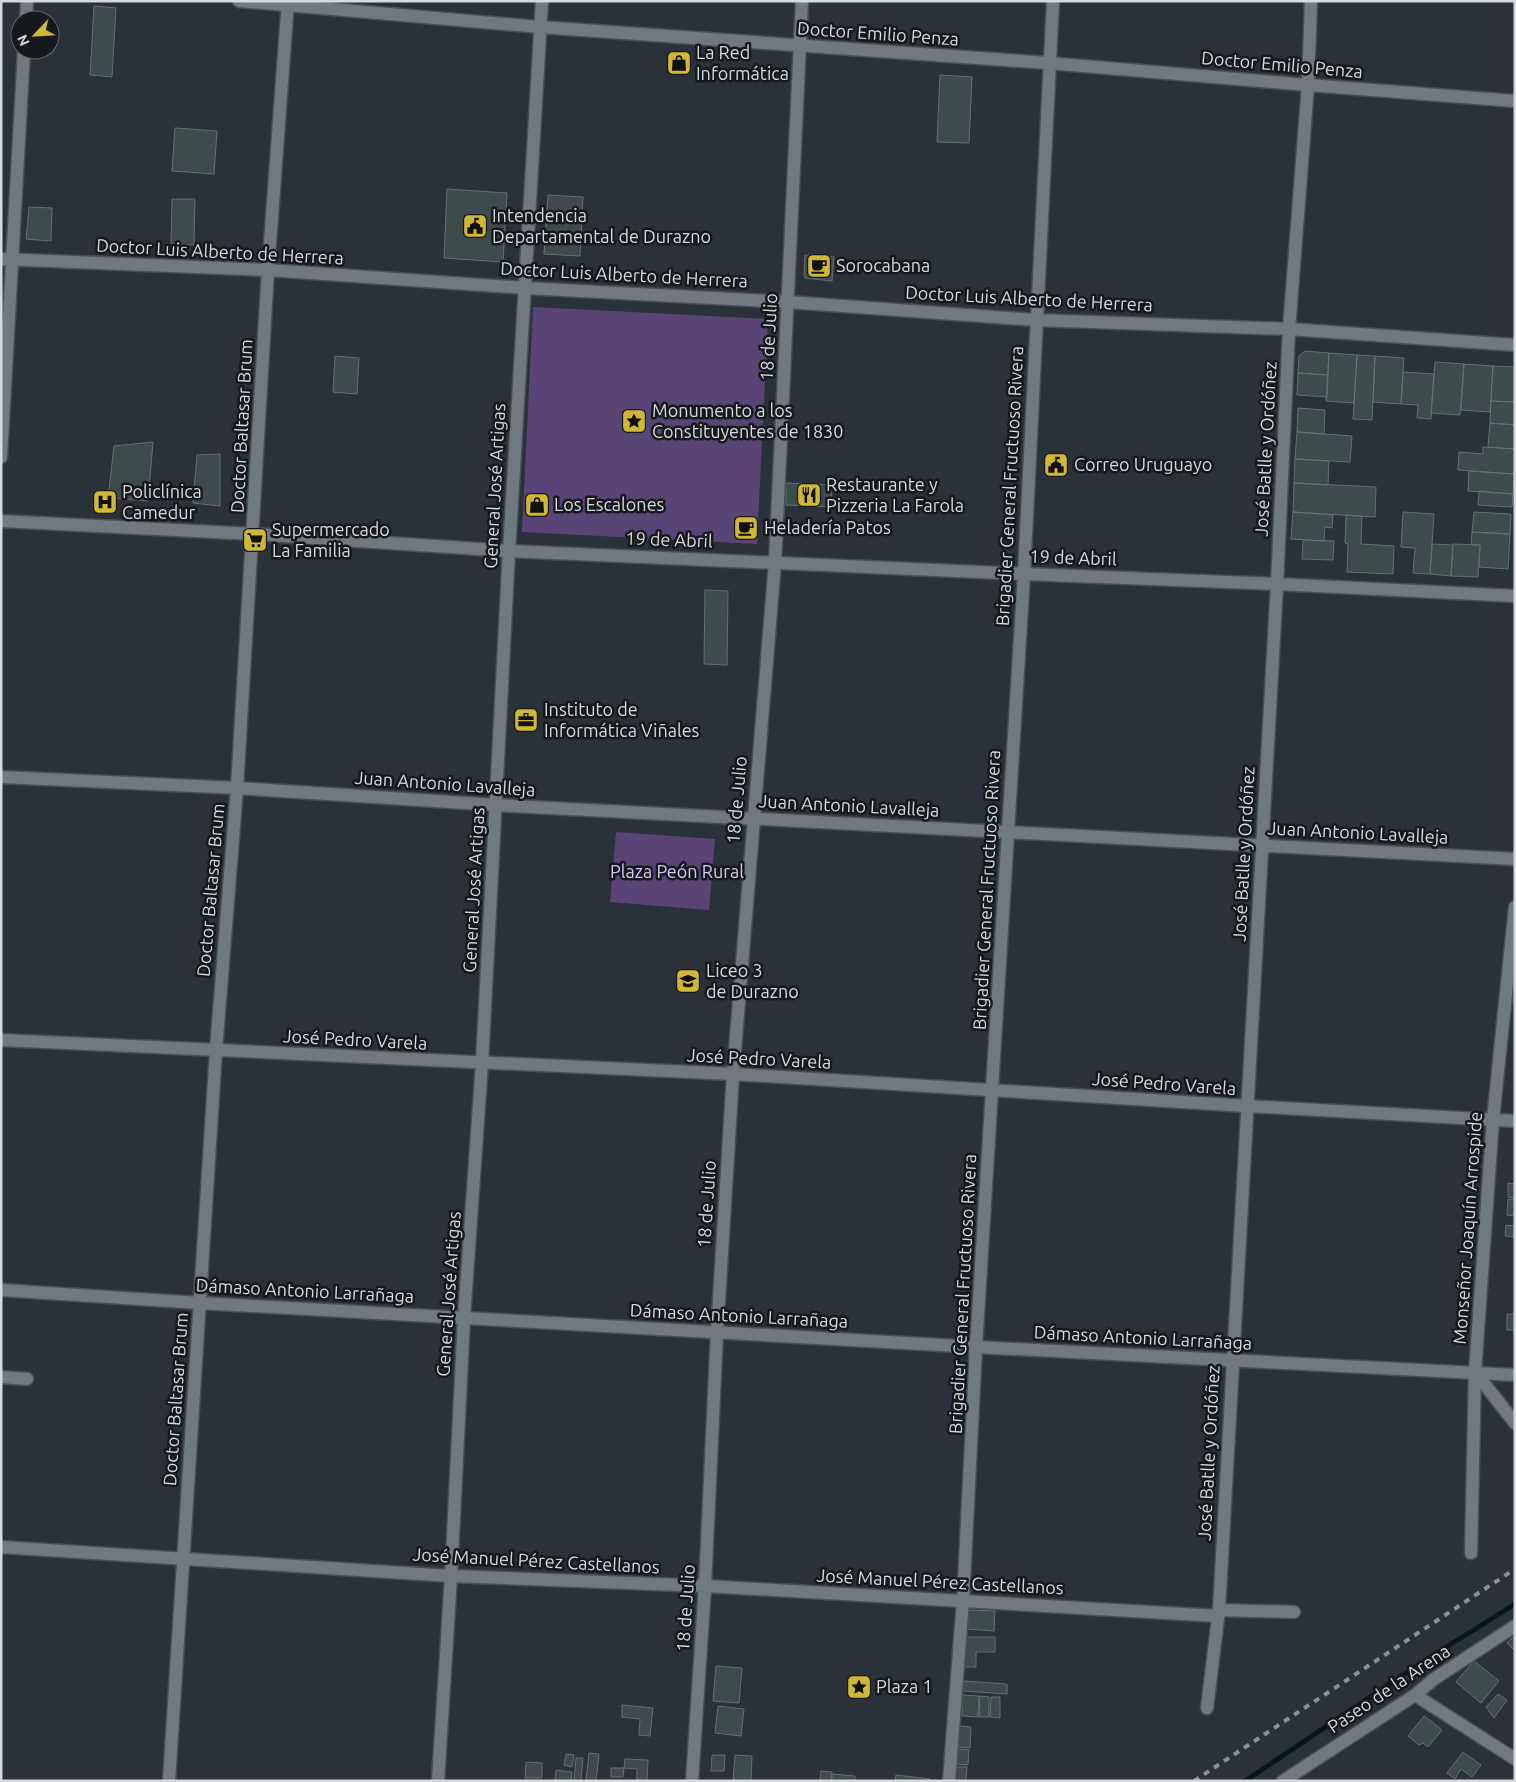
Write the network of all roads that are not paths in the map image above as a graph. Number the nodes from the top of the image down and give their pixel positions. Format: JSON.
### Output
{"nodes":[{"id":1,"x":239,"y":1,"type":"edge"},
{"id":2,"x":542,"y":1,"type":"edge"},
{"id":3,"x":802,"y":1,"type":"edge"},
{"id":4,"x":1053,"y":1,"type":"edge"},
{"id":5,"x":1311,"y":1,"type":"edge"},
{"id":6,"x":288,"y":3,"type":"edge"},
{"id":7,"x":540,"y":27,"type":"junction"},
{"id":8,"x":799,"y":46,"type":"junction"},
{"id":9,"x":23,"y":60,"type":"edge"},
{"id":10,"x":1048,"y":63,"type":"junction"},
{"id":11,"x":1308,"y":86,"type":"junction"},
{"id":12,"x":1515,"y":101,"type":"edge"},
{"id":13,"x":6,"y":259,"type":"edge"},
{"id":14,"x":268,"y":270,"type":"junction"},
{"id":15,"x":525,"y":288,"type":"junction"},
{"id":16,"x":788,"y":302,"type":"junction"},
{"id":17,"x":1036,"y":320,"type":"junction"},
{"id":18,"x":1289,"y":329,"type":"junction"},
{"id":19,"x":1515,"y":345,"type":"edge"},
{"id":20,"x":1,"y":457,"type":"edge"},
{"id":21,"x":1,"y":521,"type":"edge"},
{"id":22,"x":253,"y":534,"type":"junction"},
{"id":23,"x":509,"y":551,"type":"junction"},
{"id":24,"x":775,"y":562,"type":"junction"},
{"id":25,"x":1024,"y":574,"type":"junction"},
{"id":26,"x":1277,"y":584,"type":"junction"},
{"id":27,"x":1515,"y":596,"type":"edge"},
{"id":28,"x":1,"y":777,"type":"edge"},
{"id":29,"x":237,"y":788,"type":"junction"},
{"id":30,"x":496,"y":806,"type":"junction"},
{"id":31,"x":753,"y":819,"type":"junction"},
{"id":32,"x":1007,"y":832,"type":"junction"},
{"id":33,"x":1262,"y":846,"type":"junction"},
{"id":34,"x":1515,"y":859,"type":"edge"},
{"id":35,"x":1515,"y":907,"type":"edge"},
{"id":36,"x":1,"y":1040,"type":"edge"},
{"id":37,"x":216,"y":1050,"type":"junction"},
{"id":38,"x":482,"y":1064,"type":"junction"},
{"id":39,"x":733,"y":1074,"type":"junction"},
{"id":40,"x":993,"y":1091,"type":"junction"},
{"id":41,"x":1247,"y":1106,"type":"junction"},
{"id":42,"x":1494,"y":1119,"type":"junction"},
{"id":43,"x":1515,"y":1121,"type":"edge"},
{"id":44,"x":1,"y":1290,"type":"edge"},
{"id":45,"x":200,"y":1303,"type":"junction"},
{"id":46,"x":464,"y":1318,"type":"junction"},
{"id":47,"x":717,"y":1332,"type":"junction"},
{"id":48,"x":976,"y":1347,"type":"junction"},
{"id":49,"x":1232,"y":1360,"type":"junction"},
{"id":50,"x":1475,"y":1372,"type":"junction"},
{"id":51,"x":1515,"y":1375,"type":"edge"},
{"id":52,"x":1,"y":1377,"type":"edge"},
{"id":53,"x":27,"y":1379,"type":"dead end"},
{"id":54,"x":1515,"y":1423,"type":"edge"},
{"id":55,"x":1,"y":1547,"type":"edge"},
{"id":56,"x":1471,"y":1553,"type":"dead end"},
{"id":57,"x":183,"y":1558,"type":"junction"},
{"id":58,"x":452,"y":1576,"type":"junction"},
{"id":59,"x":705,"y":1586,"type":"junction"},
{"id":60,"x":963,"y":1600,"type":"junction"},
{"id":61,"x":1294,"y":1612,"type":"dead end"},
{"id":62,"x":1218,"y":1613,"type":"junction"},
{"id":63,"x":1515,"y":1626,"type":"edge"},
{"id":64,"x":1415,"y":1695,"type":"junction"},
{"id":65,"x":1207,"y":1708,"type":"dead end"},
{"id":66,"x":1515,"y":1760,"type":"edge"},
{"id":67,"x":1286,"y":1780,"type":"edge"},
{"id":68,"x":169,"y":1781,"type":"edge"},
{"id":69,"x":438,"y":1781,"type":"edge"},
{"id":70,"x":692,"y":1781,"type":"edge"},
{"id":71,"x":949,"y":1781,"type":"edge"}],
"edges":[{"from":1,"to":6,"type":"street","name":"Doctor Emilio Penza"},
{"from":2,"to":7,"type":"street","name":"General José Artigas"},
{"from":3,"to":8,"type":"street","name":"18 de Julio"},
{"from":4,"to":10,"type":"street","name":"Brigadier General Fructuoso Rivera"},
{"from":5,"to":11,"type":"street","name":"José Batlle y Ordóñez"},
{"from":6,"to":7,"type":"street","name":"Doctor Emilio Penza"},
{"from":6,"to":14,"type":"street","name":"Doctor Baltasar Brum"},
{"from":7,"to":8,"type":"street","name":"Doctor Emilio Penza"},
{"from":7,"to":15,"type":"street","name":"General José Artigas"},
{"from":8,"to":10,"type":"street","name":"Doctor Emilio Penza"},
{"from":8,"to":16,"type":"street","name":"18 de Julio"},
{"from":9,"to":13,"type":"street"},
{"from":10,"to":11,"type":"street","name":"Doctor Emilio Penza"},
{"from":10,"to":17,"type":"street","name":"Brigadier General Fructuoso Rivera"},
{"from":11,"to":12,"type":"street","name":"Doctor Emilio Penza"},
{"from":11,"to":18,"type":"street","name":"José Batlle y Ordóñez"},
{"from":13,"to":14,"type":"street","name":"Doctor Luis Alberto de Herrera"},
{"from":13,"to":20,"type":"street"},
{"from":14,"to":15,"type":"street","name":"Doctor Luis Alberto de Herrera"},
{"from":14,"to":22,"type":"street","name":"Doctor Baltasar Brum"},
{"from":15,"to":16,"type":"street","name":"Doctor Luis Alberto de Herrera"},
{"from":15,"to":23,"type":"street","name":"General José Artigas"},
{"from":16,"to":17,"type":"street","name":"Doctor Luis Alberto de Herrera"},
{"from":16,"to":24,"type":"street","name":"18 de Julio"},
{"from":17,"to":18,"type":"street","name":"Doctor Luis Alberto de Herrera"},
{"from":17,"to":25,"type":"street","name":"Brigadier General Fructuoso Rivera"},
{"from":18,"to":19,"type":"street","name":"Doctor Luis Alberto de Herrera"},
{"from":18,"to":26,"type":"street","name":"José Batlle y Ordóñez"},
{"from":21,"to":22,"type":"street","name":"19 de Abril"},
{"from":22,"to":23,"type":"street","name":"19 de Abril"},
{"from":22,"to":29,"type":"street","name":"Doctor Baltasar Brum"},
{"from":23,"to":24,"type":"street","name":"19 de Abril"},
{"from":23,"to":30,"type":"street","name":"General José Artigas"},
{"from":24,"to":25,"type":"street","name":"19 de Abril"},
{"from":24,"to":31,"type":"street","name":"18 de Julio"},
{"from":25,"to":26,"type":"street","name":"19 de Abril"},
{"from":25,"to":32,"type":"street","name":"Brigadier General Fructuoso Rivera"},
{"from":26,"to":27,"type":"street","name":"19 de Abril"},
{"from":26,"to":33,"type":"street","name":"José Batlle y Ordóñez"},
{"from":28,"to":29,"type":"street","name":"Juan Antonio Lavalleja"},
{"from":29,"to":30,"type":"street","name":"Juan Antonio Lavalleja"},
{"from":29,"to":37,"type":"street","name":"Doctor Baltasar Brum"},
{"from":30,"to":31,"type":"street","name":"Juan Antonio Lavalleja"},
{"from":30,"to":38,"type":"street","name":"General José Artigas"},
{"from":31,"to":32,"type":"street","name":"Juan Antonio Lavalleja"},
{"from":31,"to":39,"type":"street","name":"18 de Julio"},
{"from":32,"to":33,"type":"street","name":"Juan Antonio Lavalleja"},
{"from":32,"to":40,"type":"street","name":"Brigadier General Fructuoso Rivera"},
{"from":33,"to":34,"type":"street","name":"Juan Antonio Lavalleja"},
{"from":33,"to":41,"type":"street","name":"José Batlle y Ordóñez"},
{"from":35,"to":42,"type":"street","name":"Monseñor Joaquín Arrospide"},
{"from":36,"to":37,"type":"street","name":"José Pedro Varela"},
{"from":37,"to":38,"type":"street","name":"José Pedro Varela"},
{"from":37,"to":45,"type":"street","name":"Doctor Baltasar Brum"},
{"from":38,"to":39,"type":"street","name":"José Pedro Varela"},
{"from":38,"to":46,"type":"street","name":"General José Artigas"},
{"from":39,"to":40,"type":"street","name":"José Pedro Varela"},
{"from":39,"to":47,"type":"street","name":"18 de Julio"},
{"from":40,"to":41,"type":"street","name":"José Pedro Varela"},
{"from":40,"to":48,"type":"street","name":"Brigadier General Fructuoso Rivera"},
{"from":41,"to":42,"type":"street","name":"José Pedro Varela"},
{"from":41,"to":49,"type":"street","name":"José Batlle y Ordóñez"},
{"from":42,"to":43,"type":"street","name":"José Pedro Varela"},
{"from":42,"to":50,"type":"street","name":"Monseñor Joaquín Arrospide"},
{"from":44,"to":45,"type":"street","name":"Dámaso Antonio Larrañaga"},
{"from":45,"to":46,"type":"street","name":"Dámaso Antonio Larrañaga"},
{"from":45,"to":57,"type":"street","name":"Doctor Baltasar Brum"},
{"from":46,"to":47,"type":"street","name":"Dámaso Antonio Larrañaga"},
{"from":46,"to":58,"type":"street","name":"General José Artigas"},
{"from":47,"to":48,"type":"street","name":"Dámaso Antonio Larrañaga"},
{"from":47,"to":59,"type":"street","name":"18 de Julio"},
{"from":48,"to":49,"type":"street","name":"Dámaso Antonio Larrañaga"},
{"from":48,"to":60,"type":"street","name":"Brigadier General Fructuoso Rivera"},
{"from":49,"to":50,"type":"street","name":"Dámaso Antonio Larrañaga"},
{"from":49,"to":62,"type":"street","name":"José Batlle y Ordóñez"},
{"from":50,"to":51,"type":"street","name":"Dámaso Antonio Larrañaga"},
{"from":50,"to":54,"type":"street"},
{"from":50,"to":56,"type":"street","name":"Monseñor Joaquín Arrospide"},
{"from":52,"to":53,"type":"street"},
{"from":55,"to":57,"type":"street","name":"José Manuel Pérez Castellanos"},
{"from":57,"to":58,"type":"street","name":"José Manuel Pérez Castellanos"},
{"from":57,"to":68,"type":"street","name":"Doctor Baltasar Brum"},
{"from":58,"to":59,"type":"street","name":"José Manuel Pérez Castellanos"},
{"from":58,"to":69,"type":"street","name":"General José Artigas"},
{"from":59,"to":60,"type":"street","name":"José Manuel Pérez Castellanos"},
{"from":59,"to":70,"type":"street","name":"18 de Julio"},
{"from":60,"to":62,"type":"street","name":"José Manuel Pérez Castellanos"},
{"from":60,"to":71,"type":"street","name":"Brigadier General Fructuoso Rivera"},
{"from":61,"to":62,"type":"street","name":"José Manuel Pérez Castellanos"},
{"from":62,"to":65,"type":"street","name":"José Batlle y Ordóñez"},
{"from":63,"to":64,"type":"street","name":"Paseo de la Arena"},
{"from":64,"to":66,"type":"street"},
{"from":64,"to":67,"type":"street","name":"Paseo de la Arena"}]}
